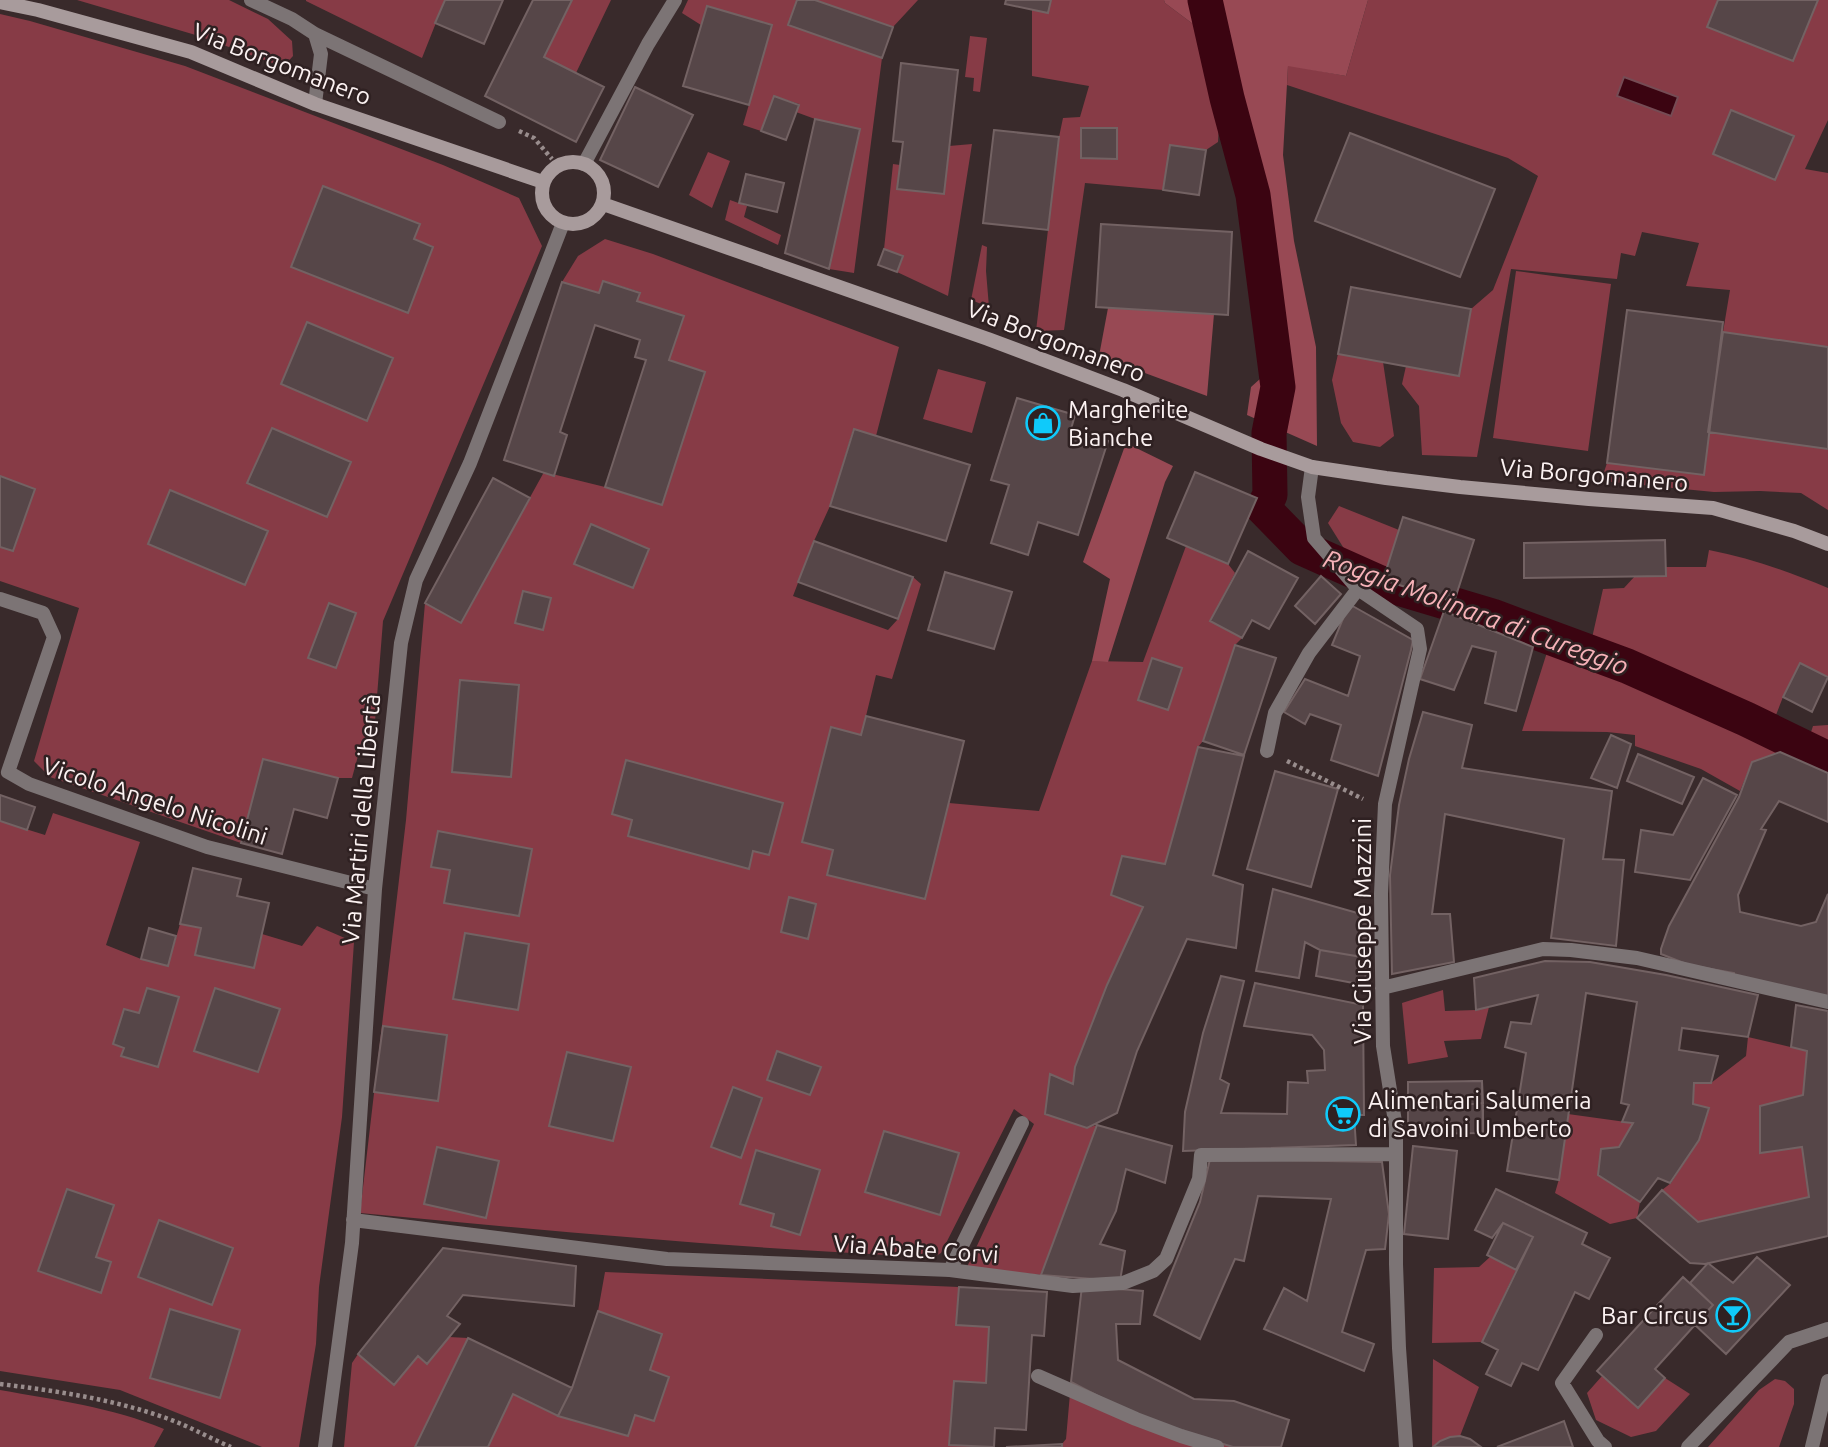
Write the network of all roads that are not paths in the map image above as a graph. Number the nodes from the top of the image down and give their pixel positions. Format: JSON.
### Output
{"nodes":[{"id":1,"x":251,"y":0,"type":"edge"},
{"id":2,"x":675,"y":0,"type":"edge"},
{"id":3,"x":0,"y":2,"type":"edge"},
{"id":4,"x":315,"y":34,"type":"junction"},
{"id":5,"x":315,"y":104,"type":"junction"},
{"id":6,"x":499,"y":122,"type":"road end"},
{"id":7,"x":584,"y":163,"type":"junction"},
{"id":8,"x":543,"y":182,"type":"junction"},
{"id":9,"x":603,"y":204,"type":"junction"},
{"id":10,"x":563,"y":223,"type":"junction"},
{"id":11,"x":1312,"y":467,"type":"junction"},
{"id":12,"x":1828,"y":544,"type":"edge"},
{"id":13,"x":1358,"y":589,"type":"junction"},
{"id":14,"x":0,"y":599,"type":"edge"},
{"id":15,"x":1267,"y":751,"type":"road end"},
{"id":16,"x":375,"y":889,"type":"junction"},
{"id":17,"x":1382,"y":988,"type":"junction"},
{"id":18,"x":1828,"y":1002,"type":"edge"},
{"id":19,"x":1022,"y":1123,"type":"dead end"},
{"id":20,"x":1396,"y":1154,"type":"junction"},
{"id":21,"x":353,"y":1220,"type":"junction"},
{"id":22,"x":950,"y":1270,"type":"junction"},
{"id":23,"x":1828,"y":1329,"type":"edge"},
{"id":24,"x":1597,"y":1335,"type":"dead end"},
{"id":25,"x":1038,"y":1376,"type":"dead end"},
{"id":26,"x":1828,"y":1381,"type":"edge"},
{"id":27,"x":325,"y":1447,"type":"edge"},
{"id":28,"x":1217,"y":1447,"type":"edge"},
{"id":29,"x":1406,"y":1447,"type":"edge"},
{"id":30,"x":1605,"y":1447,"type":"edge"},
{"id":31,"x":1688,"y":1447,"type":"edge"},
{"id":32,"x":1812,"y":1447,"type":"edge"}],
"edges":[{"from":1,"to":4,"type":"street"},
{"from":2,"to":7,"type":"street"},
{"from":3,"to":5,"type":"main road","name":"Via Borgomanero"},
{"from":4,"to":5,"type":"street"},
{"from":4,"to":6,"type":"street"},
{"from":5,"to":8,"type":"main road","name":"Via Borgomanero"},
{"from":7,"to":8,"type":"main road"},
{"from":7,"to":9,"type":"main road"},
{"from":8,"to":10,"type":"main road"},
{"from":9,"to":10,"type":"main road"},
{"from":9,"to":11,"type":"main road","name":"Via Borgomanero"},
{"from":10,"to":16,"type":"street","name":"Via Martiri della Libertà"},
{"from":11,"to":12,"type":"main road","name":"Via Borgomanero"},
{"from":11,"to":13,"type":"street","name":"Via Giuseppe Mazzini"},
{"from":13,"to":15,"type":"street"},
{"from":13,"to":17,"type":"street","name":"Via Giuseppe Mazzini"},
{"from":14,"to":16,"type":"street","name":"Vicolo Angelo Nicolini"},
{"from":16,"to":21,"type":"street","name":"Via Martiri della Libertà"},
{"from":17,"to":18,"type":"street"},
{"from":17,"to":20,"type":"street","name":"Via Giuseppe Mazzini"},
{"from":19,"to":22,"type":"street"},
{"from":20,"to":22,"type":"street","name":"Via Abate Corvi"},
{"from":20,"to":29,"type":"street","name":"Via Giuseppe Mazzini"},
{"from":21,"to":22,"type":"street","name":"Via Abate Corvi"},
{"from":21,"to":27,"type":"street","name":"Via Martiri della Libertà"},
{"from":23,"to":31,"type":"street"},
{"from":24,"to":30,"type":"street"},
{"from":25,"to":28,"type":"street"},
{"from":26,"to":32,"type":"street"}]}
